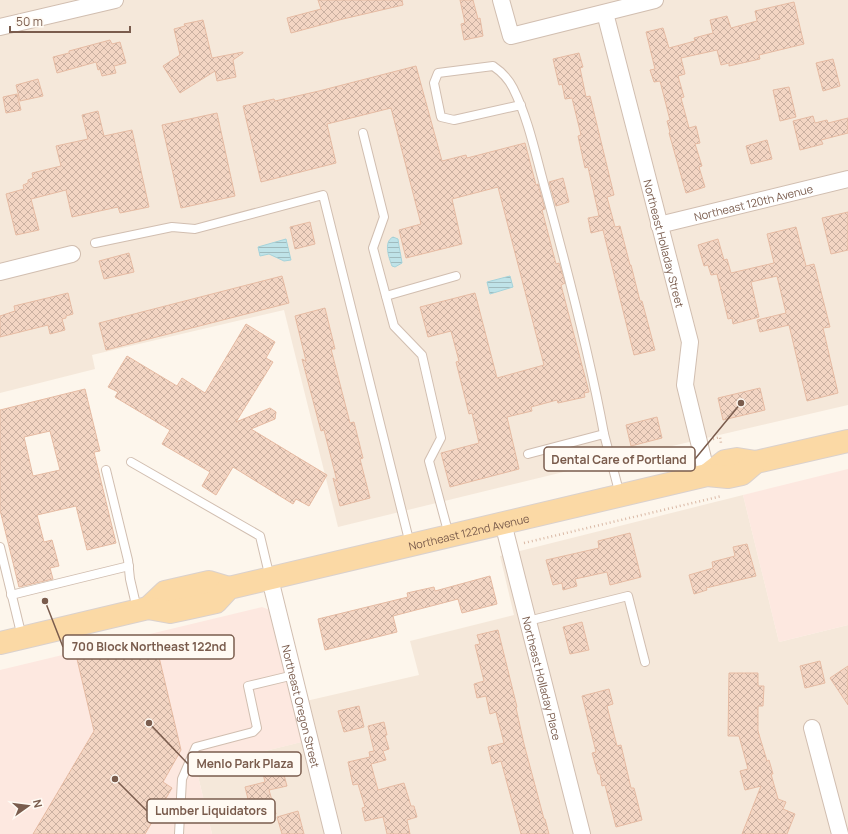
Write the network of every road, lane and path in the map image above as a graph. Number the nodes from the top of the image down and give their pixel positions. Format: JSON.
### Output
{"nodes":[{"id":1,"x":115,"y":0,"type":"edge"},
{"id":2,"x":501,"y":0,"type":"edge"},
{"id":3,"x":655,"y":0,"type":"edge"},
{"id":4,"x":604,"y":13,"type":"junction"},
{"id":5,"x":0,"y":27,"type":"edge"},
{"id":6,"x":521,"y":105,"type":"junction"},
{"id":7,"x":363,"y":133,"type":"dead end"},
{"id":8,"x":848,"y":179,"type":"edge"},
{"id":9,"x":659,"y":225,"type":"junction"},
{"id":10,"x":95,"y":243,"type":"dead end"},
{"id":11,"x":72,"y":254,"type":"dead end"},
{"id":12,"x":0,"y":272,"type":"edge"},
{"id":13,"x":456,"y":276,"type":"dead end"},
{"id":14,"x":386,"y":296,"type":"junction"},
{"id":15,"x":604,"y":434,"type":"junction"},
{"id":16,"x":848,"y":441,"type":"edge"},
{"id":17,"x":528,"y":454,"type":"dead end"},
{"id":18,"x":131,"y":462,"type":"dead end"},
{"id":19,"x":106,"y":470,"type":"dead end"},
{"id":20,"x":707,"y":475,"type":"junction"},
{"id":21,"x":621,"y":495,"type":"junction"},
{"id":22,"x":724,"y":496,"type":"dead end"},
{"id":23,"x":503,"y":523,"type":"junction"},
{"id":24,"x":449,"y":536,"type":"junction"},
{"id":25,"x":411,"y":545,"type":"junction"},
{"id":26,"x":0,"y":547,"type":"edge"},
{"id":27,"x":509,"y":547,"type":"junction"},
{"id":28,"x":129,"y":566,"type":"junction"},
{"id":29,"x":270,"y":579,"type":"junction"},
{"id":30,"x":12,"y":594,"type":"junction"},
{"id":31,"x":143,"y":609,"type":"junction"},
{"id":32,"x":528,"y":621,"type":"junction"},
{"id":33,"x":22,"y":638,"type":"junction"},
{"id":34,"x":0,"y":643,"type":"edge"},
{"id":35,"x":645,"y":662,"type":"dead end"},
{"id":36,"x":294,"y":676,"type":"junction"},
{"id":37,"x":812,"y":728,"type":"dead end"},
{"id":38,"x":179,"y":834,"type":"edge"},
{"id":39,"x":333,"y":834,"type":"edge"},
{"id":40,"x":582,"y":834,"type":"edge"},
{"id":41,"x":840,"y":834,"type":"edge"}],
"edges":[{"from":1,"to":5,"type":"street"},
{"from":2,"to":4,"type":"street"},
{"from":3,"to":4,"type":"street"},
{"from":4,"to":9,"type":"street","name":"Northeast Holladay Street"},
{"from":6,"to":6,"type":"lane"},
{"from":6,"to":15,"type":"lane"},
{"from":7,"to":14,"type":"lane"},
{"from":8,"to":9,"type":"street","name":"Northeast 120th Avenue"},
{"from":9,"to":20,"type":"street","name":"Northeast Holladay Street"},
{"from":10,"to":25,"type":"lane"},
{"from":11,"to":12,"type":"street"},
{"from":13,"to":14,"type":"lane"},
{"from":14,"to":24,"type":"lane"},
{"from":15,"to":17,"type":"lane"},
{"from":15,"to":21,"type":"lane"},
{"from":16,"to":20,"type":"main road","name":"Northeast 122nd Avenue"},
{"from":18,"to":29,"type":"lane"},
{"from":19,"to":28,"type":"lane"},
{"from":20,"to":21,"type":"main road","name":"Northeast 122nd Avenue"},
{"from":21,"to":23,"type":"main road","name":"Northeast 122nd Avenue"},
{"from":22,"to":27,"type":"path"},
{"from":23,"to":24,"type":"main road","name":"Northeast 122nd Avenue"},
{"from":23,"to":27,"type":"street","name":"Northeast Holladay Place"},
{"from":24,"to":25,"type":"main road","name":"Northeast 122nd Avenue"},
{"from":25,"to":29,"type":"main road","name":"Northeast 122nd Avenue"},
{"from":26,"to":30,"type":"lane"},
{"from":27,"to":32,"type":"street","name":"Northeast Holladay Place"},
{"from":28,"to":30,"type":"lane"},
{"from":28,"to":31,"type":"lane"},
{"from":29,"to":31,"type":"main road","name":"Northeast 122nd Avenue"},
{"from":29,"to":36,"type":"street","name":"Northeast Oregon Street"},
{"from":30,"to":33,"type":"lane"},
{"from":31,"to":33,"type":"main road"},
{"from":32,"to":35,"type":"lane"},
{"from":32,"to":40,"type":"street","name":"Northeast Holladay Place"},
{"from":33,"to":34,"type":"main road"},
{"from":36,"to":38,"type":"lane"},
{"from":36,"to":39,"type":"street","name":"Northeast Oregon Street"},
{"from":37,"to":41,"type":"street"}]}
